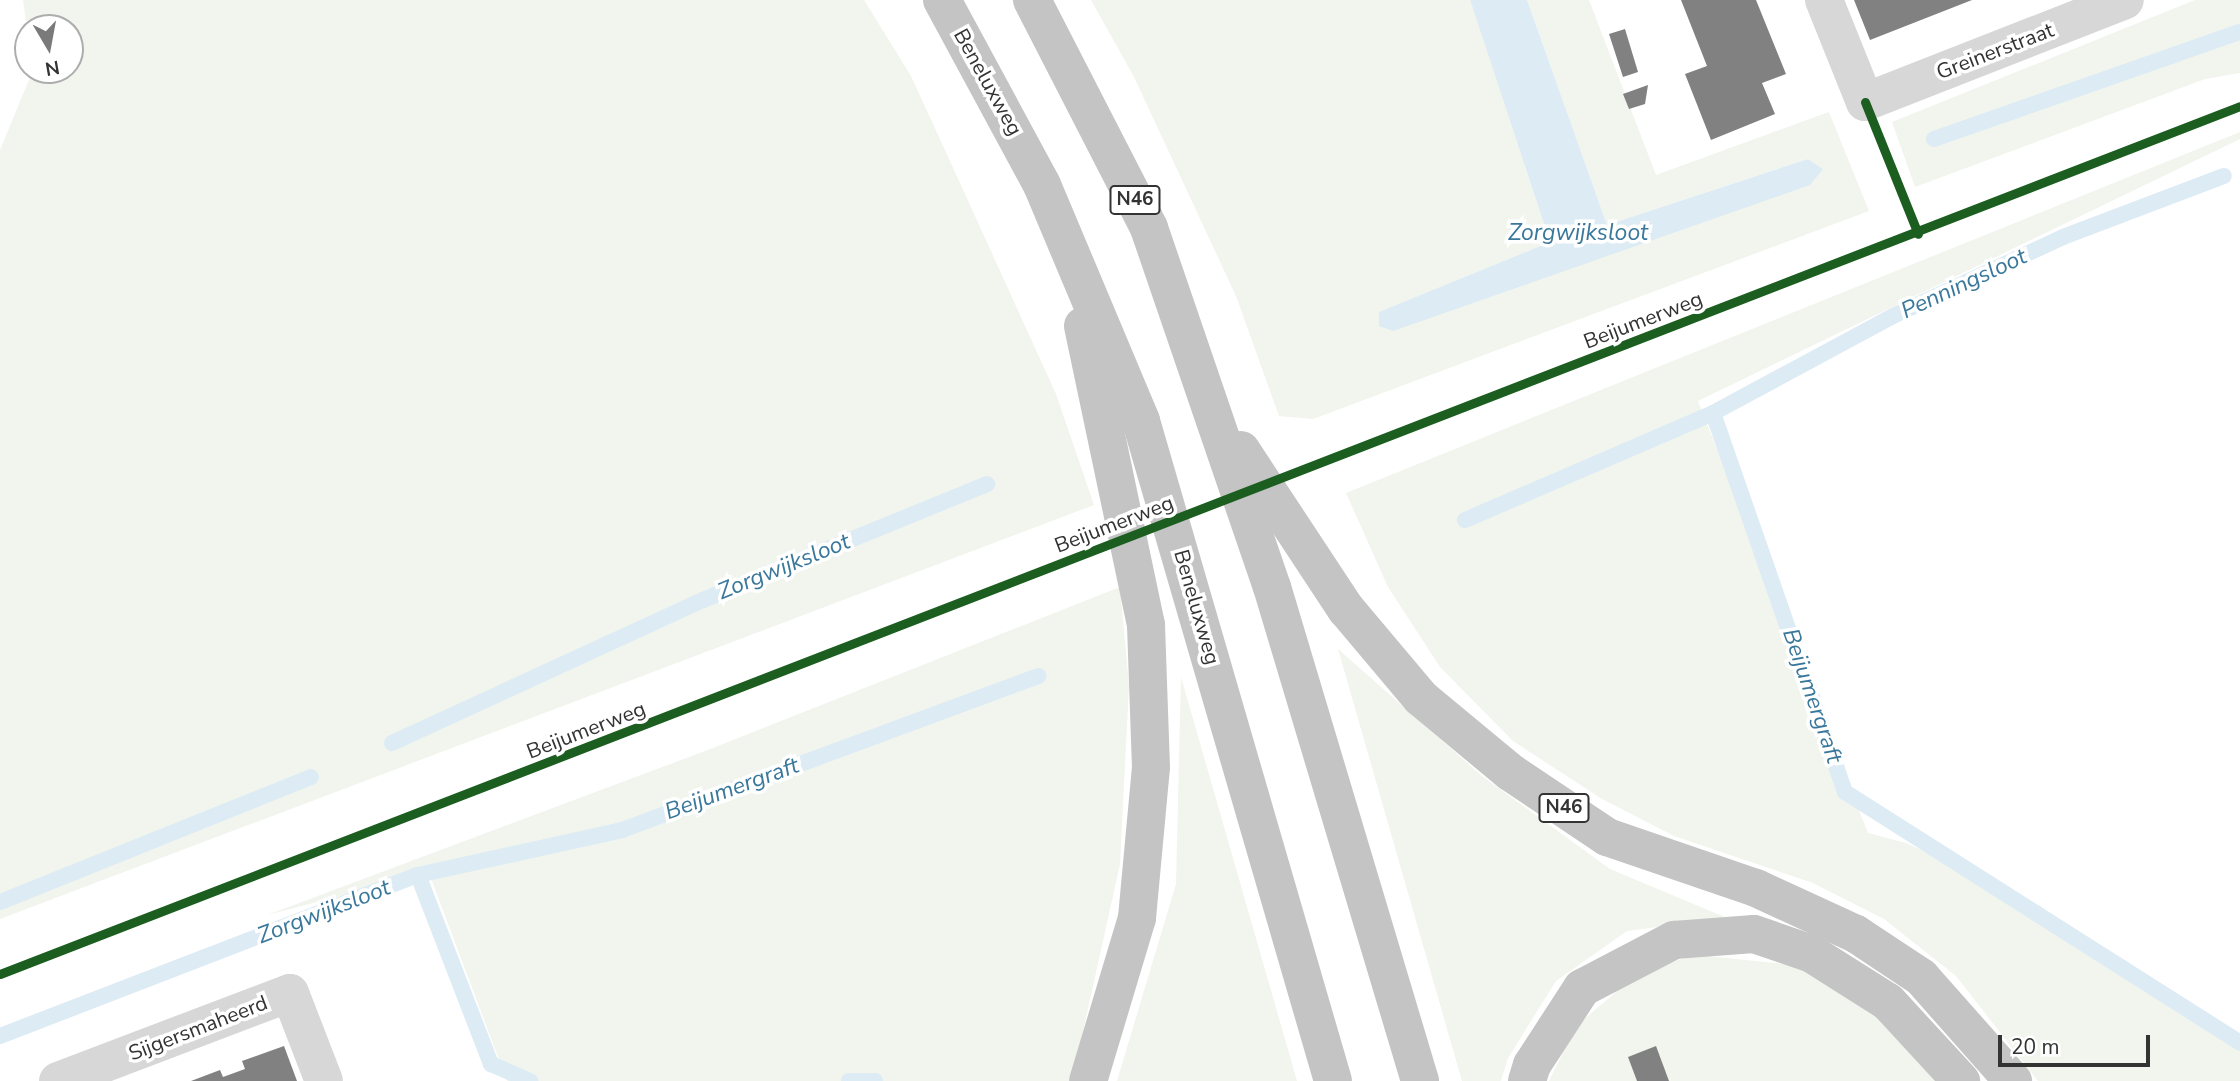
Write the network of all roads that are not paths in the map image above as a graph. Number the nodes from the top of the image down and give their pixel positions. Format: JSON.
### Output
{"nodes":[{"id":1,"x":942,"y":0,"type":"edge"},
{"id":2,"x":1032,"y":0,"type":"edge"},
{"id":3,"x":1824,"y":0,"type":"edge"},
{"id":4,"x":2125,"y":0,"type":"edge"},
{"id":5,"x":1064,"y":235,"type":"junction"},
{"id":6,"x":1214,"y":410,"type":"junction"},
{"id":7,"x":58,"y":1081,"type":"edge"},
{"id":8,"x":324,"y":1081,"type":"edge"},
{"id":9,"x":1088,"y":1081,"type":"edge"},
{"id":10,"x":1333,"y":1081,"type":"edge"},
{"id":11,"x":1420,"y":1081,"type":"edge"},
{"id":12,"x":1527,"y":1081,"type":"edge"},
{"id":13,"x":1961,"y":1081,"type":"edge"},
{"id":14,"x":2013,"y":1081,"type":"edge"}],
"edges":[{"from":1,"to":5,"type":"highway","name":"Beneluxweg"},
{"from":2,"to":6,"type":"highway","number":"N46"},
{"from":3,"to":4,"type":"street","name":"Greinerstraat"},
{"from":5,"to":9,"type":"highway"},
{"from":5,"to":10,"type":"highway","name":"Beneluxweg"},
{"from":6,"to":11,"type":"highway","number":"N46"},
{"from":6,"to":14,"type":"highway","number":"N46"},
{"from":7,"to":8,"type":"street","name":"Sijgersmaheerd"},
{"from":12,"to":13,"type":"highway"}]}
